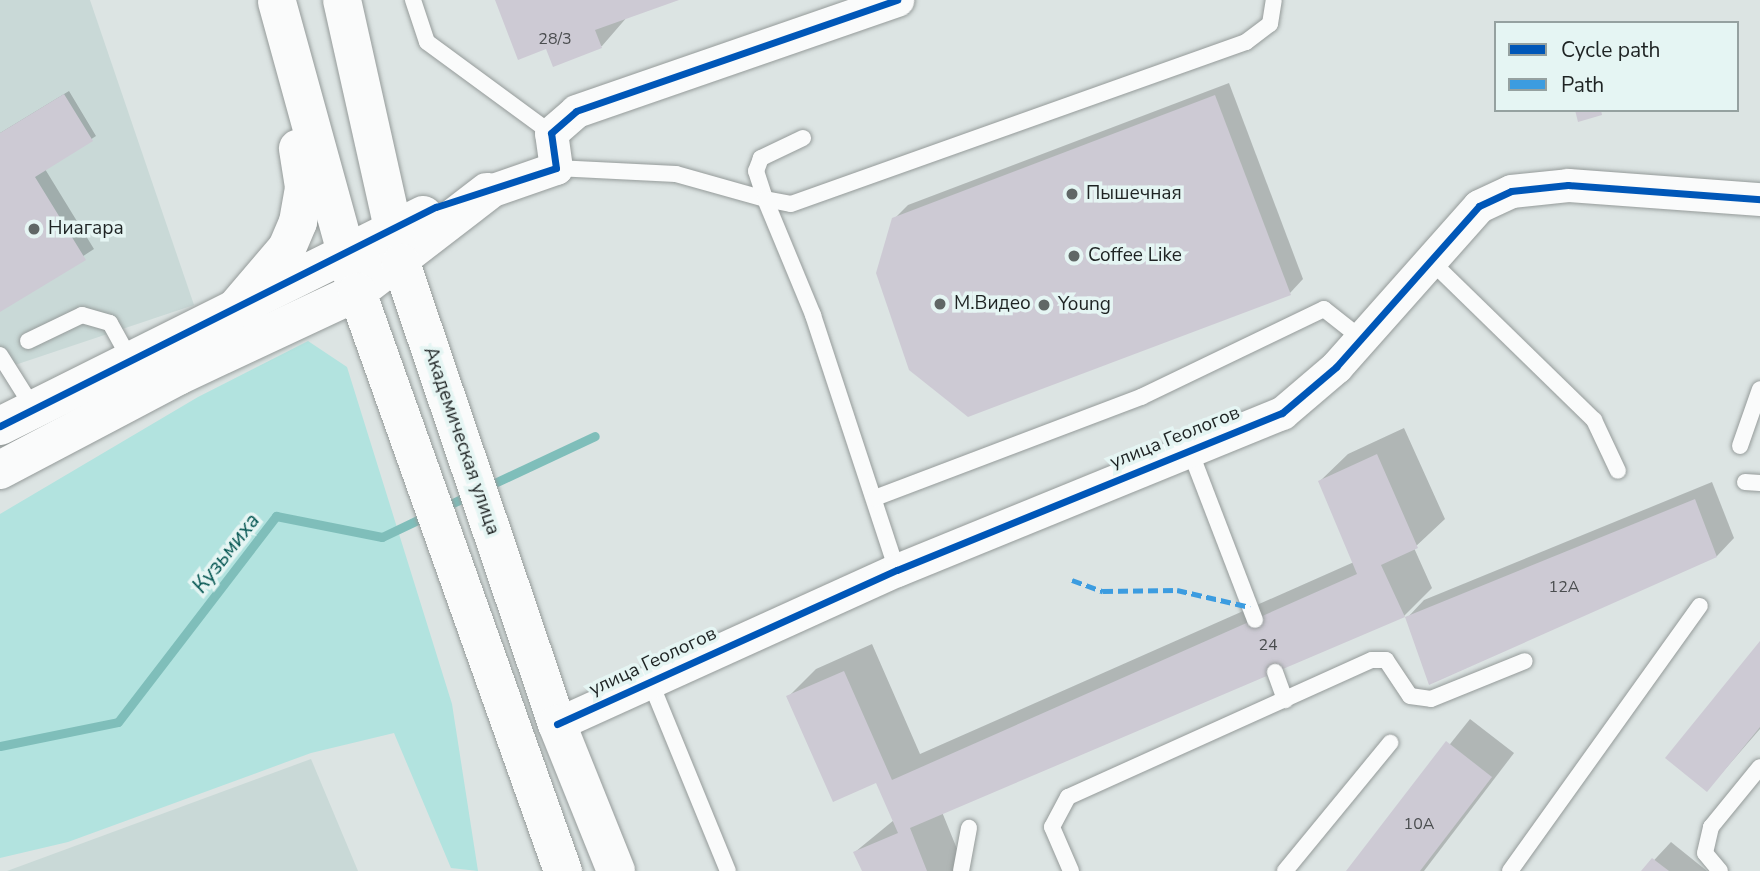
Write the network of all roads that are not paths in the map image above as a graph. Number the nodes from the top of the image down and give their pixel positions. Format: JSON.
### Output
{"nodes":[{"id":1,"x":342,"y":0,"type":"edge"},
{"id":2,"x":413,"y":0,"type":"edge"},
{"id":3,"x":897,"y":0,"type":"edge"},
{"id":4,"x":1274,"y":0,"type":"edge"},
{"id":5,"x":277,"y":1,"type":"edge"},
{"id":6,"x":551,"y":133,"type":"junction"},
{"id":7,"x":803,"y":138,"type":"dead end"},
{"id":8,"x":556,"y":168,"type":"junction"},
{"id":9,"x":487,"y":192,"type":"joint"},
{"id":10,"x":765,"y":199,"type":"junction"},
{"id":11,"x":1760,"y":199,"type":"edge"},
{"id":12,"x":398,"y":247,"type":"junction"},
{"id":13,"x":345,"y":253,"type":"junction"},
{"id":14,"x":1431,"y":261,"type":"junction"},
{"id":15,"x":357,"y":292,"type":"junction"},
{"id":16,"x":234,"y":310,"type":"junction"},
{"id":17,"x":1362,"y":339,"type":"junction"},
{"id":18,"x":28,"y":341,"type":"dead end"},
{"id":19,"x":0,"y":355,"type":"edge"},
{"id":20,"x":131,"y":361,"type":"junction"},
{"id":21,"x":1760,"y":389,"type":"edge"},
{"id":22,"x":34,"y":409,"type":"junction"},
{"id":23,"x":0,"y":426,"type":"edge"},
{"id":24,"x":1740,"y":446,"type":"dead end"},
{"id":25,"x":1189,"y":448,"type":"junction"},
{"id":26,"x":0,"y":470,"type":"edge"},
{"id":27,"x":1618,"y":471,"type":"dead end"},
{"id":28,"x":875,"y":498,"type":"junction"},
{"id":29,"x":897,"y":570,"type":"junction"},
{"id":30,"x":1700,"y":606,"type":"dead end"},
{"id":31,"x":1255,"y":620,"type":"dead end"},
{"id":32,"x":1525,"y":661,"type":"dead end"},
{"id":33,"x":1275,"y":673,"type":"dead end"},
{"id":34,"x":650,"y":681,"type":"junction"},
{"id":35,"x":1285,"y":700,"type":"junction"},
{"id":36,"x":557,"y":724,"type":"junction"},
{"id":37,"x":1390,"y":743,"type":"dead end"},
{"id":38,"x":1760,"y":767,"type":"edge"},
{"id":39,"x":969,"y":828,"type":"dead end"},
{"id":40,"x":563,"y":871,"type":"edge"},
{"id":41,"x":616,"y":871,"type":"edge"},
{"id":42,"x":728,"y":871,"type":"edge"},
{"id":43,"x":961,"y":871,"type":"edge"},
{"id":44,"x":1071,"y":871,"type":"edge"},
{"id":45,"x":1284,"y":871,"type":"edge"},
{"id":46,"x":1510,"y":871,"type":"edge"},
{"id":47,"x":1720,"y":871,"type":"edge"}],
"edges":[{"from":1,"to":12,"type":"main road","name":"Академическая улица"},
{"from":2,"to":6,"type":"lane"},
{"from":3,"to":6,"type":"street"},
{"from":4,"to":10,"type":"lane"},
{"from":5,"to":13,"type":"main road"},
{"from":5,"to":16,"type":"main road"},
{"from":6,"to":8,"type":"street"},
{"from":7,"to":10,"type":"lane"},
{"from":8,"to":9,"type":"street"},
{"from":8,"to":10,"type":"lane"},
{"from":9,"to":12,"type":"main road"},
{"from":10,"to":28,"type":"lane"},
{"from":11,"to":14,"type":"street","name":"улица Геологов"},
{"from":12,"to":13,"type":"main road"},
{"from":12,"to":15,"type":"main road"},
{"from":12,"to":36,"type":"main road","name":"Академическая улица"},
{"from":13,"to":15,"type":"main road"},
{"from":13,"to":16,"type":"main road"},
{"from":14,"to":17,"type":"street","name":"улица Геологов"},
{"from":14,"to":27,"type":"lane"},
{"from":15,"to":26,"type":"main road"},
{"from":15,"to":40,"type":"main road"},
{"from":16,"to":20,"type":"main road"},
{"from":17,"to":25,"type":"street","name":"улица Геологов"},
{"from":17,"to":28,"type":"lane"},
{"from":18,"to":20,"type":"lane"},
{"from":19,"to":22,"type":"lane"},
{"from":20,"to":22,"type":"main road"},
{"from":21,"to":24,"type":"lane"},
{"from":22,"to":23,"type":"main road"},
{"from":25,"to":29,"type":"street","name":"улица Геологов"},
{"from":25,"to":31,"type":"lane"},
{"from":28,"to":29,"type":"lane"},
{"from":29,"to":34,"type":"street","name":"улица Геологов"},
{"from":30,"to":46,"type":"lane"},
{"from":32,"to":35,"type":"lane"},
{"from":33,"to":35,"type":"lane"},
{"from":34,"to":36,"type":"street","name":"улица Геологов"},
{"from":34,"to":42,"type":"lane"},
{"from":35,"to":44,"type":"lane"},
{"from":36,"to":41,"type":"main road","name":"Академическая улица"},
{"from":37,"to":45,"type":"lane"},
{"from":38,"to":47,"type":"lane"},
{"from":39,"to":43,"type":"lane"}]}
